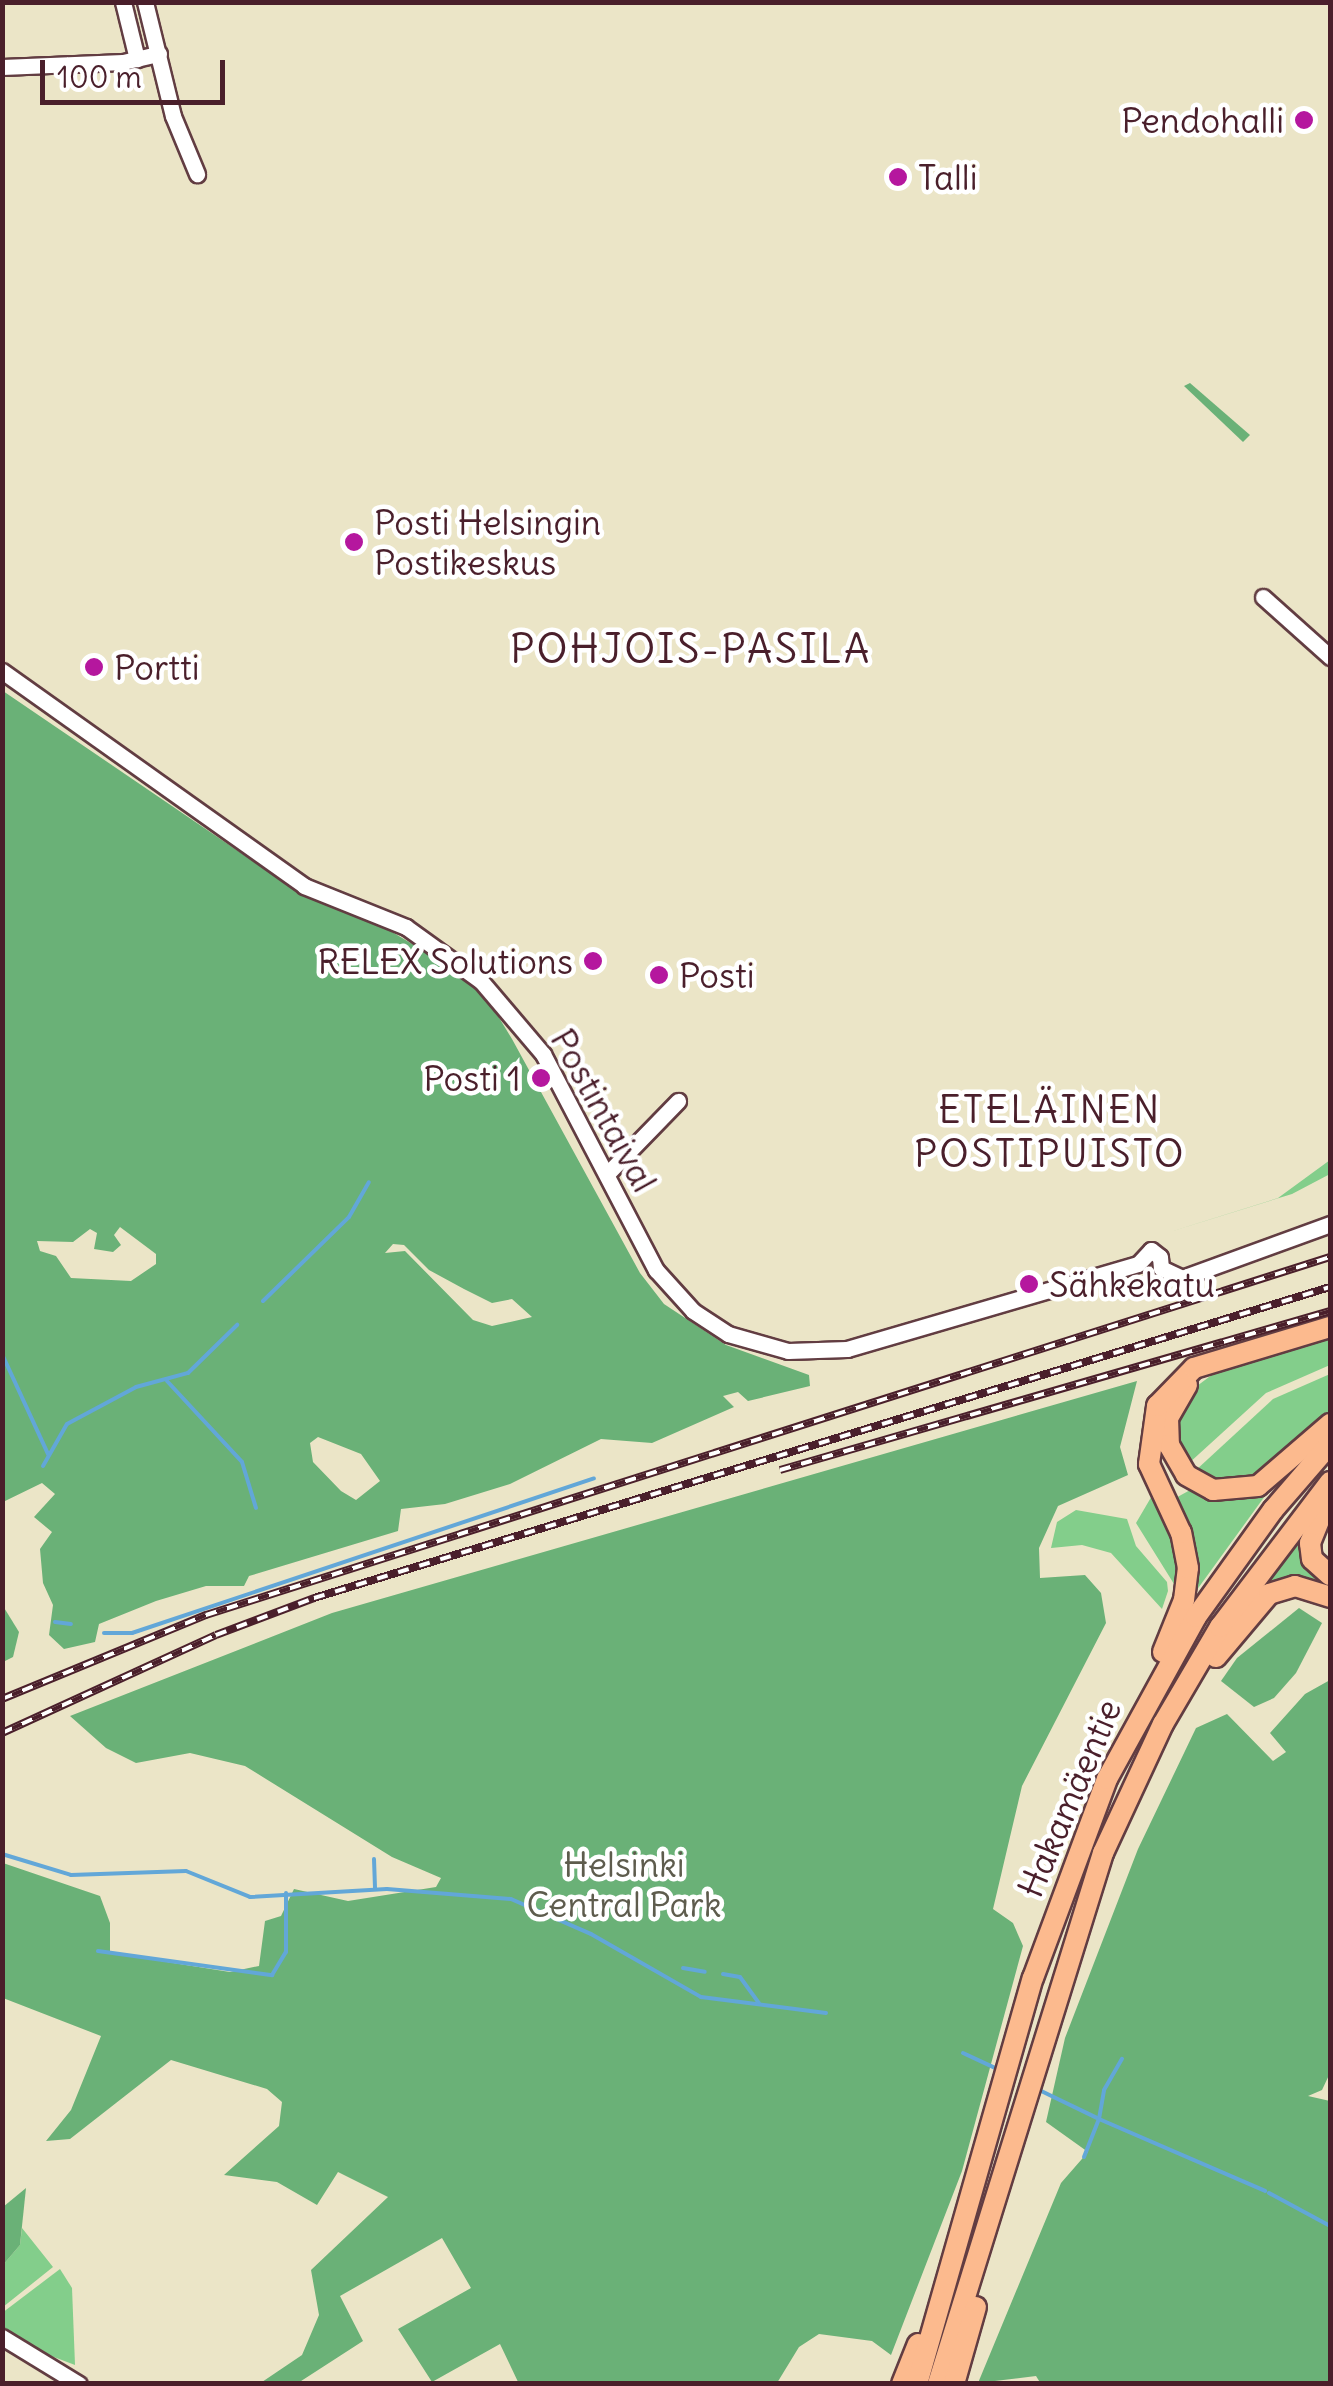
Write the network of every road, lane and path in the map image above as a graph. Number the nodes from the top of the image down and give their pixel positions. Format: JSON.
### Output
{"nodes":[{"id":1,"x":124,"y":2,"type":"edge"},
{"id":2,"x":145,"y":2,"type":"edge"},
{"id":3,"x":159,"y":54,"type":"junction"},
{"id":4,"x":138,"y":59,"type":"junction"},
{"id":5,"x":2,"y":68,"type":"edge"},
{"id":6,"x":196,"y":174,"type":"dead end"},
{"id":7,"x":1264,"y":597,"type":"dead end"},
{"id":8,"x":1330,"y":657,"type":"edge"},
{"id":9,"x":2,"y":671,"type":"edge"},
{"id":10,"x":678,"y":1101,"type":"dead end"},
{"id":11,"x":607,"y":1174,"type":"junction"},
{"id":12,"x":1330,"y":1224,"type":"edge"},
{"id":13,"x":1330,"y":1328,"type":"edge"},
{"id":14,"x":1238,"y":1355,"type":"junction"},
{"id":15,"x":1330,"y":1424,"type":"edge"},
{"id":16,"x":1330,"y":1444,"type":"edge"},
{"id":17,"x":1330,"y":1482,"type":"edge"},
{"id":18,"x":1330,"y":1492,"type":"edge"},
{"id":19,"x":1330,"y":1576,"type":"edge"},
{"id":20,"x":1330,"y":1597,"type":"edge"},
{"id":21,"x":1160,"y":1674,"type":"junction"},
{"id":22,"x":1188,"y":1681,"type":"junction"},
{"id":23,"x":1009,"y":2164,"type":"junction"},
{"id":24,"x":965,"y":2226,"type":"junction"},
{"id":25,"x":2,"y":2337,"type":"edge"},
{"id":26,"x":78,"y":2384,"type":"edge"},
{"id":27,"x":902,"y":2384,"type":"edge"},
{"id":28,"x":918,"y":2384,"type":"edge"},
{"id":29,"x":938,"y":2384,"type":"edge"},
{"id":30,"x":954,"y":2384,"type":"edge"}],
"edges":[{"from":1,"to":4,"type":"street"},
{"from":2,"to":3,"type":"street"},
{"from":3,"to":4,"type":"street"},
{"from":3,"to":6,"type":"street"},
{"from":4,"to":5,"type":"street"},
{"from":7,"to":8,"type":"street"},
{"from":9,"to":11,"type":"street","name":"Postintaival"},
{"from":10,"to":11,"type":"street"},
{"from":11,"to":12,"type":"street","name":"Postintaival"},
{"from":13,"to":14,"type":"main road"},
{"from":14,"to":15,"type":"main road"},
{"from":14,"to":21,"type":"main road"},
{"from":16,"to":21,"type":"main road","name":"Hakamäentie"},
{"from":17,"to":22,"type":"main road","name":"Hakamäentie"},
{"from":18,"to":19,"type":"main road"},
{"from":20,"to":22,"type":"main road"},
{"from":21,"to":24,"type":"main road","name":"Hakamäentie"},
{"from":22,"to":23,"type":"main road","name":"Hakamäentie"},
{"from":23,"to":29,"type":"main road","name":"Hakamäentie"},
{"from":23,"to":30,"type":"main road","name":"Hakamäentie"},
{"from":24,"to":27,"type":"main road","name":"Hakamäentie"},
{"from":24,"to":28,"type":"main road","name":"Hakamäentie"},
{"from":25,"to":26,"type":"street"}]}
